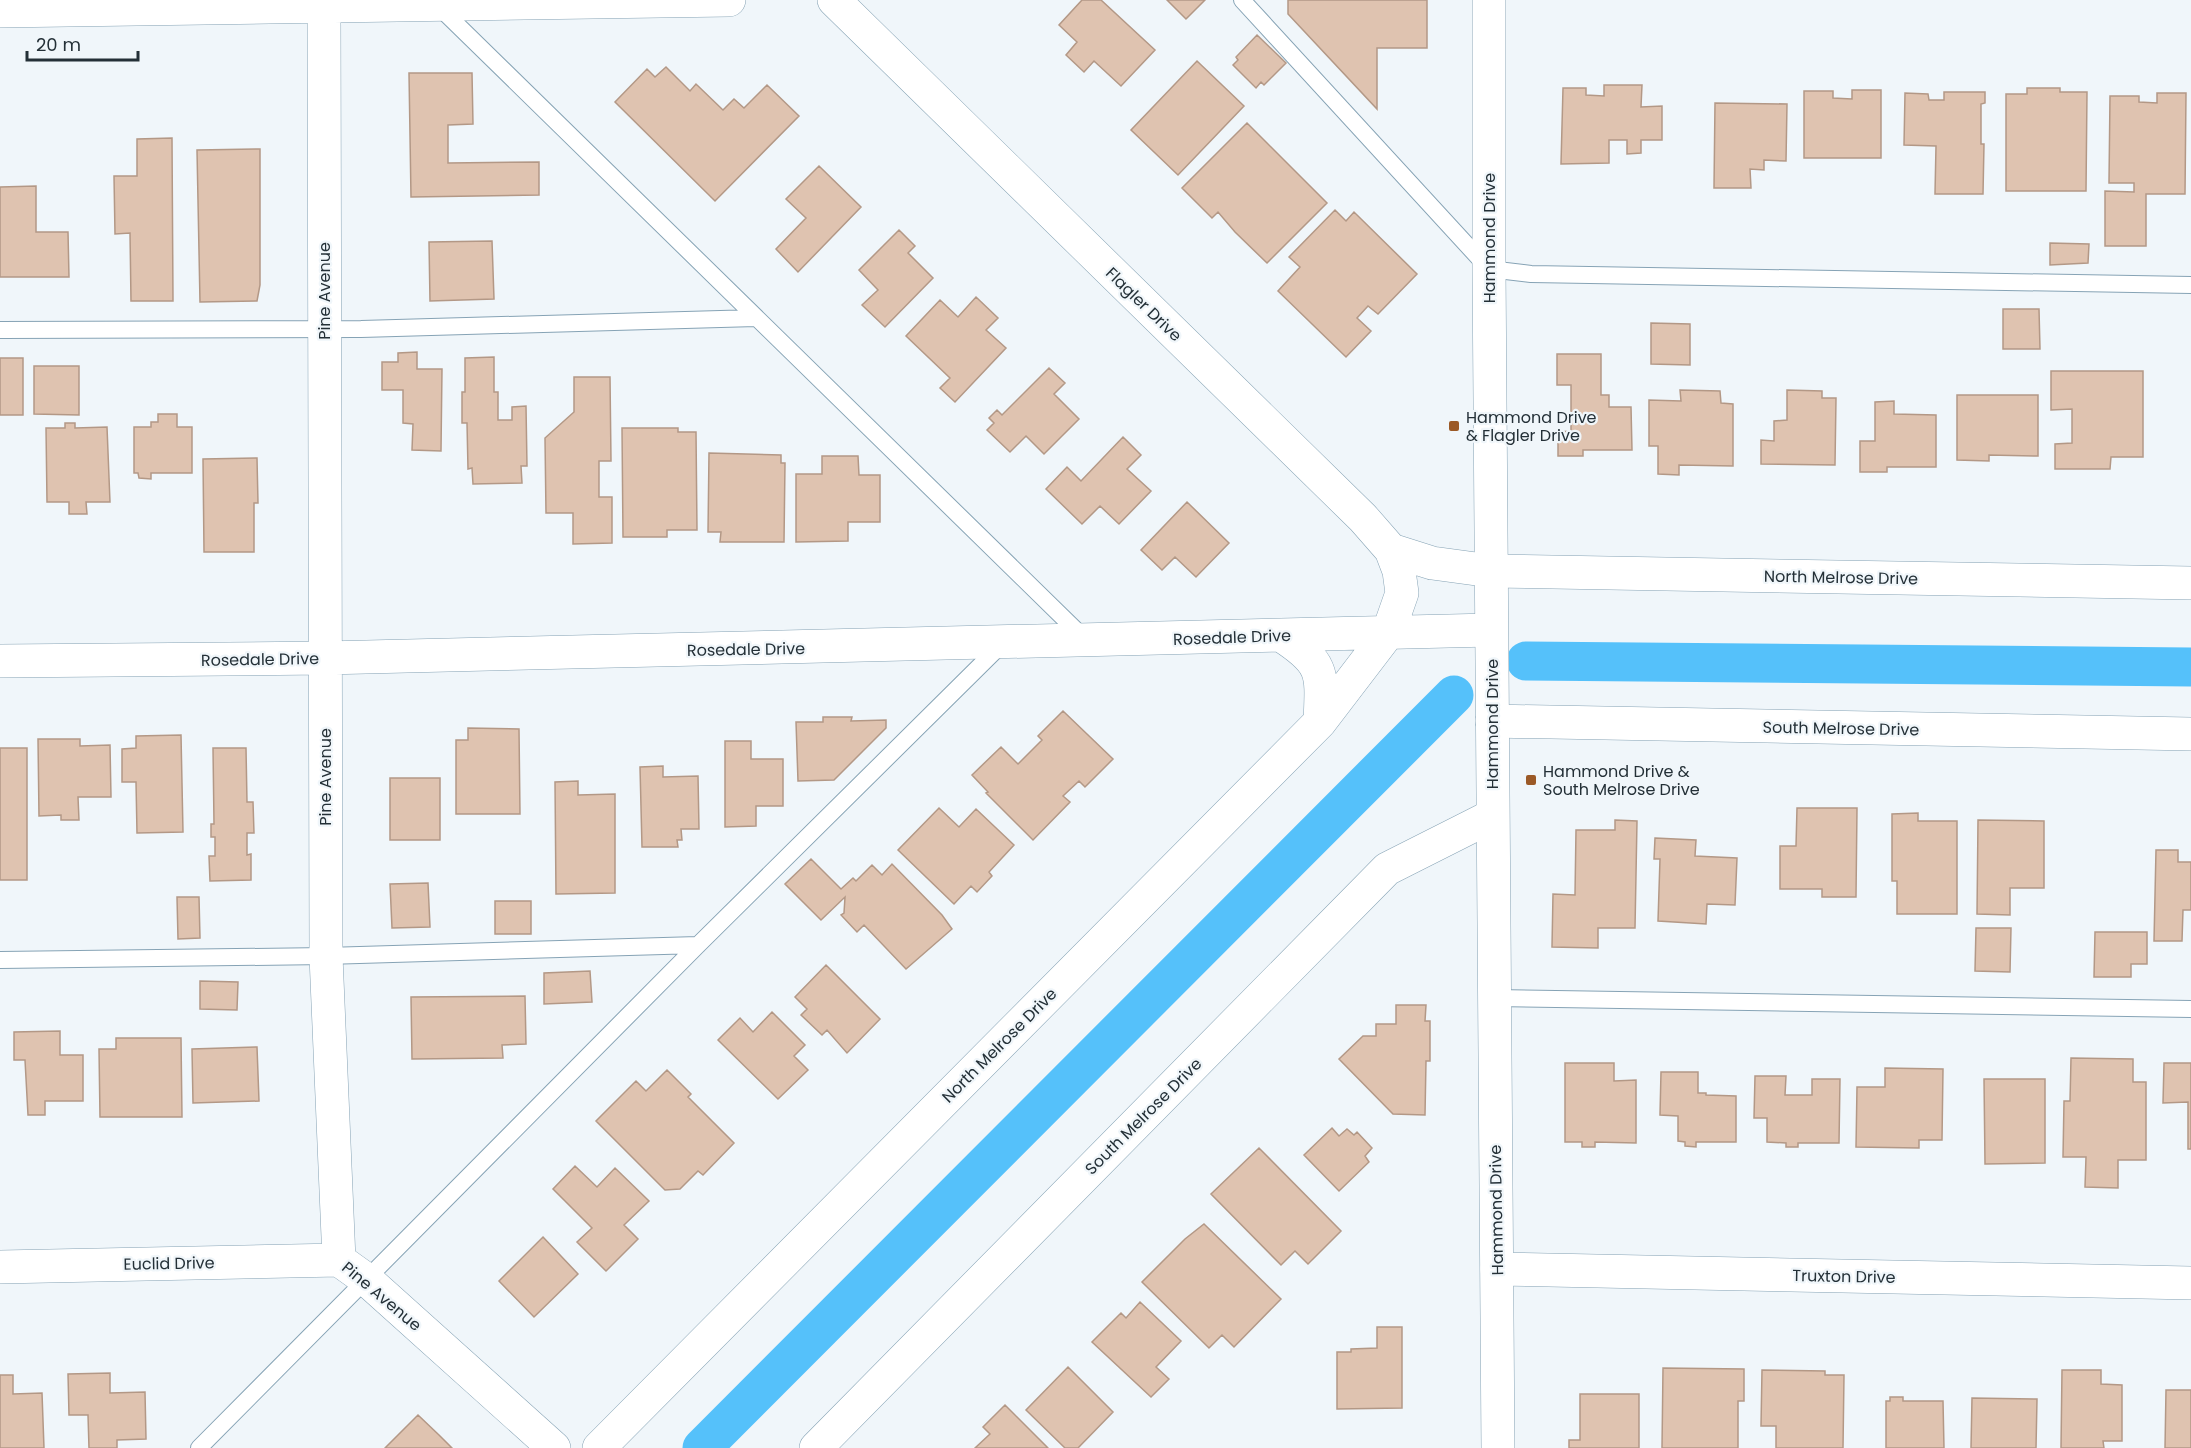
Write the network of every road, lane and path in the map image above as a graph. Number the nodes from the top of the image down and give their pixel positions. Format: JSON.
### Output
{"nodes":[{"id":1,"x":729,"y":0,"type":"edge"},
{"id":2,"x":834,"y":0,"type":"edge"},
{"id":3,"x":1242,"y":0,"type":"edge"},
{"id":4,"x":1489,"y":0,"type":"edge"},
{"id":5,"x":434,"y":3,"type":"edge"},
{"id":6,"x":324,"y":7,"type":"junction"},
{"id":7,"x":0,"y":11,"type":"edge"},
{"id":8,"x":1489,"y":269,"type":"junction"},
{"id":9,"x":2191,"y":285,"type":"edge"},
{"id":10,"x":756,"y":318,"type":"junction"},
{"id":11,"x":324,"y":329,"type":"junction"},
{"id":12,"x":0,"y":330,"type":"edge"},
{"id":13,"x":1391,"y":550,"type":"junction"},
{"id":14,"x":1491,"y":571,"type":"junction"},
{"id":15,"x":2191,"y":583,"type":"edge"},
{"id":16,"x":1491,"y":630,"type":"junction"},
{"id":17,"x":1388,"y":633,"type":"junction"},
{"id":18,"x":1282,"y":636,"type":"junction"},
{"id":19,"x":1087,"y":641,"type":"junction"},
{"id":20,"x":1002,"y":643,"type":"junction"},
{"id":21,"x":325,"y":658,"type":"junction"},
{"id":22,"x":0,"y":661,"type":"edge"},
{"id":23,"x":1492,"y":721,"type":"junction"},
{"id":24,"x":1320,"y":722,"type":"junction"},
{"id":25,"x":2191,"y":734,"type":"edge"},
{"id":26,"x":1492,"y":816,"type":"junction"},
{"id":27,"x":698,"y":945,"type":"junction"},
{"id":28,"x":326,"y":956,"type":"junction"},
{"id":29,"x":0,"y":960,"type":"edge"},
{"id":30,"x":1494,"y":998,"type":"junction"},
{"id":31,"x":2191,"y":1009,"type":"edge"},
{"id":32,"x":339,"y":1260,"type":"junction"},
{"id":33,"x":0,"y":1267,"type":"edge"},
{"id":34,"x":1497,"y":1269,"type":"junction"},
{"id":35,"x":367,"y":1280,"type":"junction"},
{"id":36,"x":2191,"y":1283,"type":"edge"},
{"id":37,"x":199,"y":1448,"type":"edge"},
{"id":38,"x":554,"y":1448,"type":"edge"},
{"id":39,"x":599,"y":1448,"type":"edge"},
{"id":40,"x":816,"y":1448,"type":"edge"},
{"id":41,"x":1498,"y":1448,"type":"edge"}],
"edges":[{"from":1,"to":5,"type":"street"},
{"from":2,"to":13,"type":"street","name":"Flagler Drive"},
{"from":3,"to":8,"type":"lane"},
{"from":4,"to":8,"type":"street","name":"Hammond Drive"},
{"from":5,"to":6,"type":"street"},
{"from":5,"to":10,"type":"lane"},
{"from":6,"to":7,"type":"street"},
{"from":6,"to":11,"type":"street","name":"Pine Avenue"},
{"from":8,"to":9,"type":"lane"},
{"from":8,"to":14,"type":"street","name":"Hammond Drive"},
{"from":10,"to":11,"type":"lane"},
{"from":10,"to":19,"type":"lane"},
{"from":11,"to":12,"type":"lane"},
{"from":11,"to":21,"type":"street","name":"Pine Avenue"},
{"from":13,"to":14,"type":"street","name":"North Melrose Drive"},
{"from":13,"to":17,"type":"street","name":"Flagler Drive"},
{"from":14,"to":15,"type":"street","name":"North Melrose Drive"},
{"from":14,"to":16,"type":"street","name":"Hammond Drive"},
{"from":16,"to":17,"type":"street","name":"Rosedale Drive"},
{"from":16,"to":23,"type":"street","name":"Hammond Drive"},
{"from":17,"to":18,"type":"street","name":"Rosedale Drive"},
{"from":17,"to":24,"type":"street","name":"North Melrose Drive"},
{"from":18,"to":19,"type":"street","name":"Rosedale Drive"},
{"from":18,"to":24,"type":"street"},
{"from":19,"to":20,"type":"street","name":"Rosedale Drive"},
{"from":20,"to":21,"type":"street","name":"Rosedale Drive"},
{"from":20,"to":27,"type":"lane"},
{"from":21,"to":22,"type":"street","name":"Rosedale Drive"},
{"from":21,"to":28,"type":"street","name":"Pine Avenue"},
{"from":23,"to":25,"type":"street","name":"South Melrose Drive"},
{"from":23,"to":26,"type":"street","name":"Hammond Drive"},
{"from":24,"to":39,"type":"street","name":"North Melrose Drive"},
{"from":26,"to":30,"type":"street","name":"Hammond Drive"},
{"from":26,"to":40,"type":"street","name":"South Melrose Drive"},
{"from":27,"to":28,"type":"lane"},
{"from":27,"to":35,"type":"lane"},
{"from":28,"to":29,"type":"lane"},
{"from":28,"to":32,"type":"street","name":"Pine Avenue"},
{"from":30,"to":31,"type":"lane"},
{"from":30,"to":34,"type":"street","name":"Hammond Drive"},
{"from":32,"to":33,"type":"street","name":"Euclid Drive"},
{"from":32,"to":35,"type":"street","name":"Pine Avenue"},
{"from":34,"to":36,"type":"street","name":"Truxton Drive"},
{"from":34,"to":41,"type":"street","name":"Hammond Drive"},
{"from":35,"to":37,"type":"lane"},
{"from":35,"to":38,"type":"street","name":"Pine Avenue"}]}
